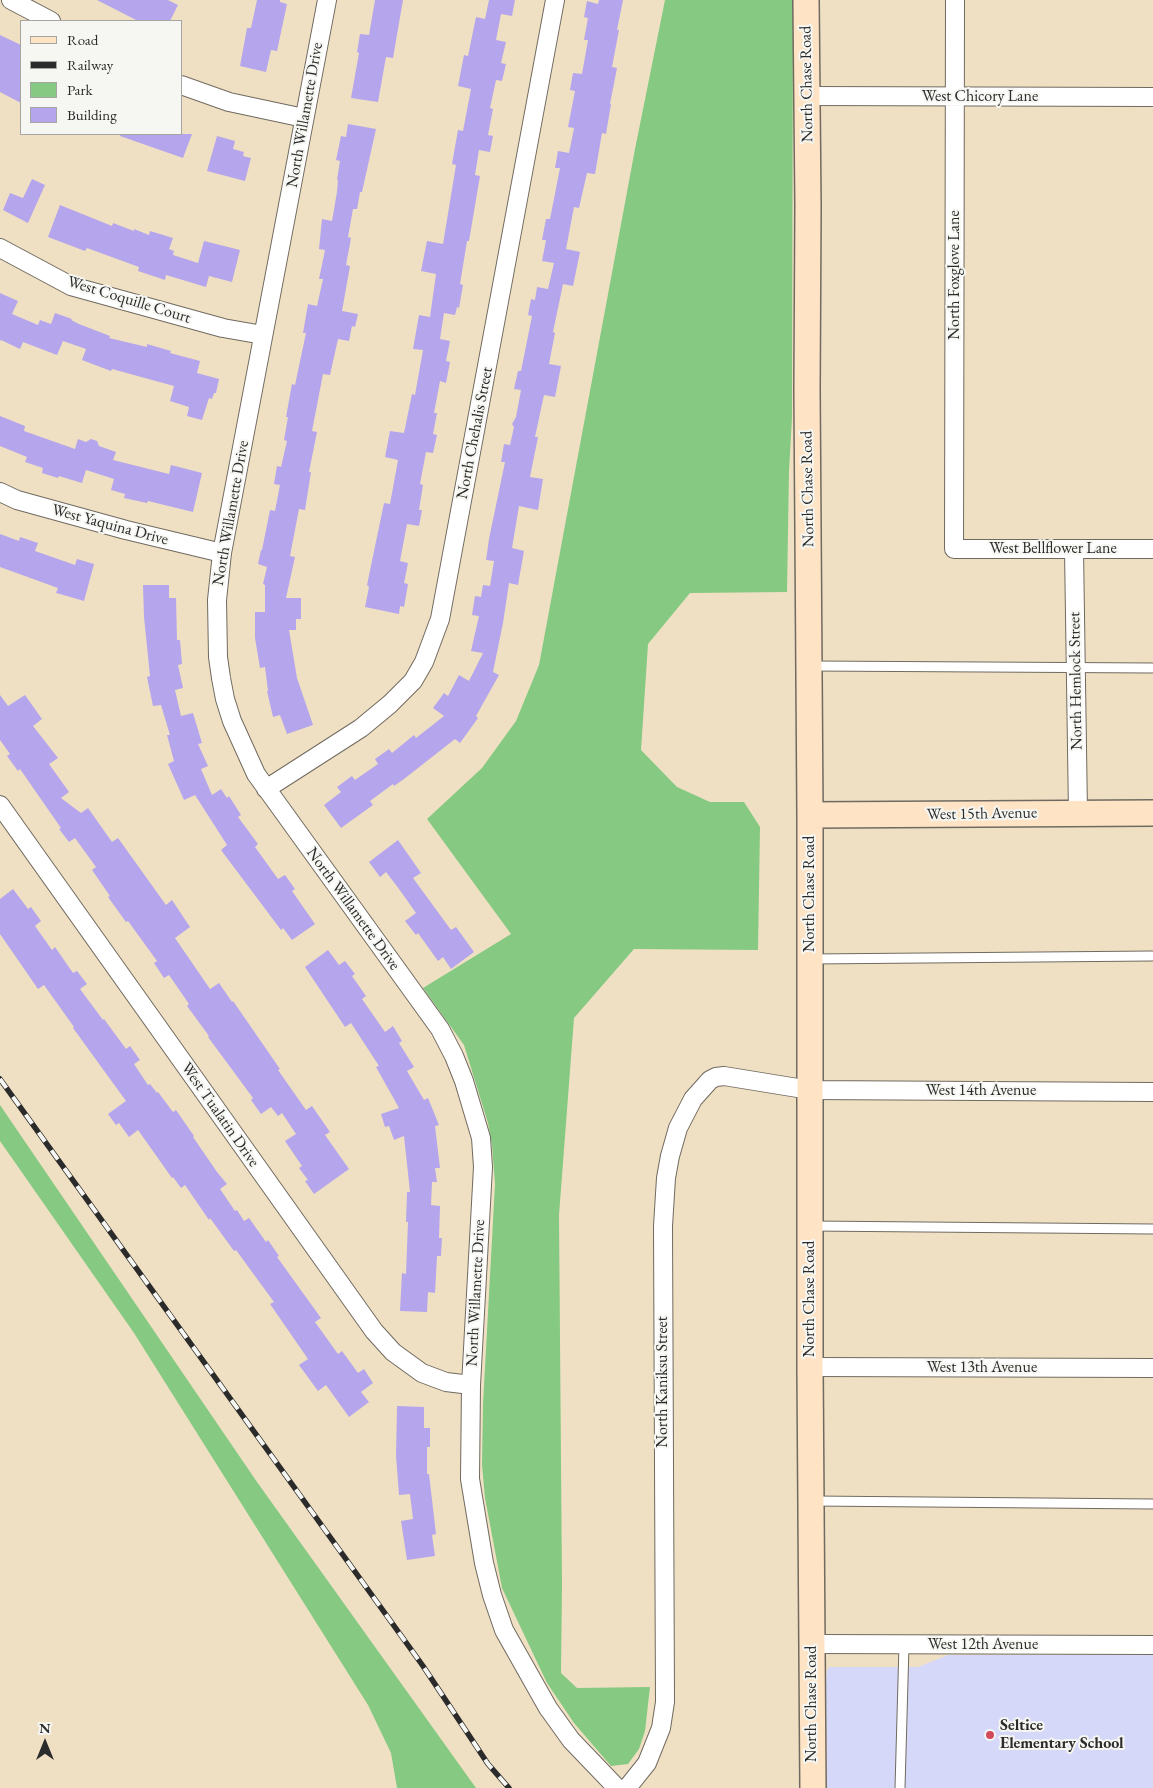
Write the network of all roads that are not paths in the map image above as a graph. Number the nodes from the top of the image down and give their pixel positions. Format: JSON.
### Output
{"nodes":[{"id":1,"x":11,"y":0,"type":"edge"},
{"id":2,"x":327,"y":0,"type":"edge"},
{"id":3,"x":556,"y":0,"type":"edge"},
{"id":4,"x":806,"y":0,"type":"edge"},
{"id":5,"x":955,"y":0,"type":"edge"},
{"id":6,"x":48,"y":20,"type":"edge"},
{"id":7,"x":182,"y":86,"type":"edge"},
{"id":8,"x":807,"y":96,"type":"junction"},
{"id":9,"x":955,"y":97,"type":"junction"},
{"id":10,"x":1153,"y":98,"type":"edge"},
{"id":11,"x":304,"y":118,"type":"junction"},
{"id":12,"x":0,"y":248,"type":"edge"},
{"id":13,"x":263,"y":335,"type":"junction"},
{"id":14,"x":0,"y":492,"type":"edge"},
{"id":15,"x":954,"y":549,"type":"joint"},
{"id":16,"x":1153,"y":549,"type":"edge"},
{"id":17,"x":1074,"y":550,"type":"junction"},
{"id":18,"x":222,"y":552,"type":"junction"},
{"id":19,"x":809,"y":666,"type":"junction"},
{"id":20,"x":1076,"y":668,"type":"junction"},
{"id":21,"x":1153,"y":668,"type":"edge"},
{"id":22,"x":266,"y":789,"type":"junction"},
{"id":23,"x":0,"y":806,"type":"edge"},
{"id":24,"x":1078,"y":813,"type":"junction"},
{"id":25,"x":1153,"y":813,"type":"edge"},
{"id":26,"x":810,"y":815,"type":"junction"},
{"id":27,"x":1153,"y":956,"type":"edge"},
{"id":28,"x":810,"y":959,"type":"junction"},
{"id":29,"x":810,"y":1090,"type":"junction"},
{"id":30,"x":1153,"y":1092,"type":"edge"},
{"id":31,"x":810,"y":1226,"type":"junction"},
{"id":32,"x":1153,"y":1229,"type":"edge"},
{"id":33,"x":810,"y":1367,"type":"junction"},
{"id":34,"x":1153,"y":1368,"type":"edge"},
{"id":35,"x":471,"y":1385,"type":"junction"},
{"id":36,"x":811,"y":1501,"type":"junction"},
{"id":37,"x":1153,"y":1504,"type":"edge"},
{"id":38,"x":812,"y":1644,"type":"junction"},
{"id":39,"x":904,"y":1644,"type":"junction"},
{"id":40,"x":1153,"y":1645,"type":"edge"},
{"id":41,"x":617,"y":1788,"type":"edge"},
{"id":42,"x":627,"y":1788,"type":"edge"},
{"id":43,"x":813,"y":1788,"type":"edge"},
{"id":44,"x":900,"y":1788,"type":"edge"}],
"edges":[{"from":1,"to":6,"type":"street"},
{"from":2,"to":11,"type":"street","name":"North Willamette Drive"},
{"from":3,"to":22,"type":"street","name":"North Chehalis Street"},
{"from":4,"to":8,"type":"street","name":"North Chase Road"},
{"from":5,"to":9,"type":"street","name":"North Foxglove Lane"},
{"from":7,"to":11,"type":"street"},
{"from":8,"to":9,"type":"street","name":"West Chicory Lane"},
{"from":8,"to":19,"type":"street","name":"North Chase Road"},
{"from":9,"to":10,"type":"street","name":"West Chicory Lane"},
{"from":9,"to":15,"type":"street","name":"North Foxglove Lane"},
{"from":11,"to":13,"type":"street","name":"North Willamette Drive"},
{"from":12,"to":13,"type":"street","name":"West Coquille Court"},
{"from":13,"to":18,"type":"street","name":"North Willamette Drive"},
{"from":14,"to":18,"type":"street","name":"West Yaquina Drive"},
{"from":15,"to":17,"type":"street","name":"West Bellflower Lane"},
{"from":16,"to":17,"type":"street","name":"West Bellflower Lane"},
{"from":17,"to":20,"type":"street","name":"North Hemlock Street"},
{"from":18,"to":22,"type":"street","name":"North Willamette Drive"},
{"from":19,"to":20,"type":"lane"},
{"from":19,"to":26,"type":"street","name":"North Chase Road"},
{"from":20,"to":21,"type":"lane"},
{"from":20,"to":24,"type":"street","name":"North Hemlock Street"},
{"from":22,"to":35,"type":"street","name":"North Willamette Drive"},
{"from":23,"to":35,"type":"street","name":"West Tualatin Drive"},
{"from":24,"to":25,"type":"street","name":"West 15th Avenue"},
{"from":24,"to":26,"type":"street","name":"West 15th Avenue"},
{"from":26,"to":28,"type":"street","name":"North Chase Road"},
{"from":27,"to":28,"type":"lane"},
{"from":28,"to":29,"type":"street","name":"North Chase Road"},
{"from":29,"to":30,"type":"street","name":"West 14th Avenue"},
{"from":29,"to":31,"type":"street","name":"North Chase Road"},
{"from":29,"to":42,"type":"street","name":"North Kaniksu Street"},
{"from":31,"to":32,"type":"lane"},
{"from":31,"to":33,"type":"street","name":"North Chase Road"},
{"from":33,"to":34,"type":"street","name":"West 13th Avenue"},
{"from":33,"to":36,"type":"street","name":"North Chase Road"},
{"from":35,"to":41,"type":"street","name":"North Willamette Drive"},
{"from":36,"to":37,"type":"lane"},
{"from":36,"to":38,"type":"street","name":"North Chase Road"},
{"from":38,"to":39,"type":"street","name":"West 12th Avenue"},
{"from":38,"to":43,"type":"street","name":"North Chase Road"},
{"from":39,"to":40,"type":"street","name":"West 12th Avenue"},
{"from":39,"to":44,"type":"lane"}]}
